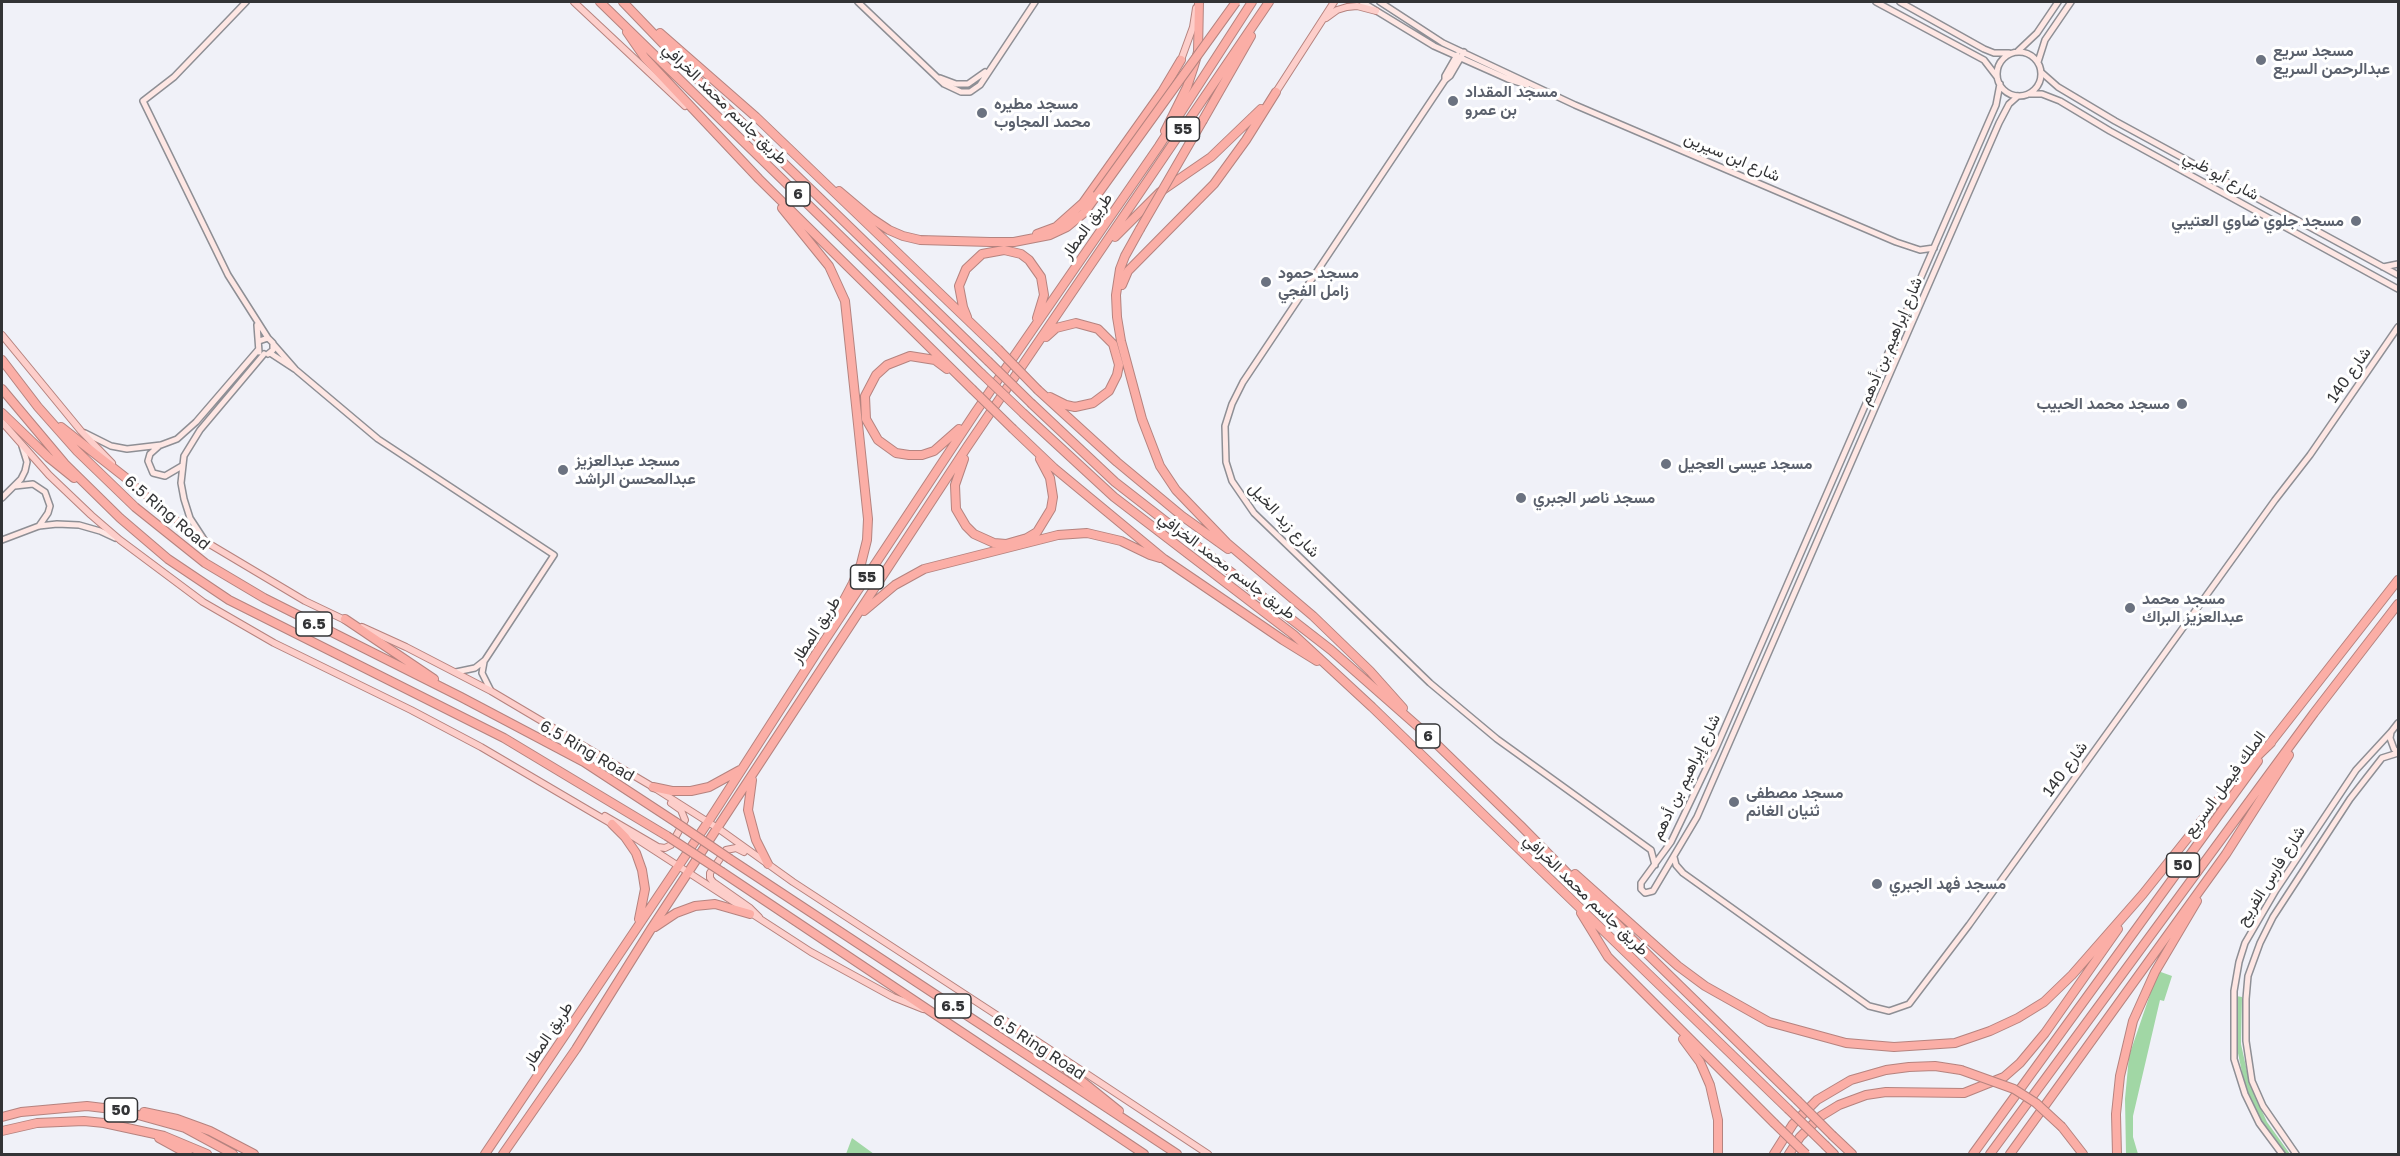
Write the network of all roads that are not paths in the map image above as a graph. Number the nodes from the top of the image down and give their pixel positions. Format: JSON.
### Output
{"nodes":[{"id":1,"x":246,"y":2,"type":"edge"},
{"id":2,"x":574,"y":2,"type":"edge"},
{"id":3,"x":600,"y":2,"type":"edge"},
{"id":4,"x":858,"y":2,"type":"edge"},
{"id":5,"x":1035,"y":2,"type":"edge"},
{"id":6,"x":1198,"y":2,"type":"edge"},
{"id":7,"x":1236,"y":2,"type":"edge"},
{"id":8,"x":1252,"y":2,"type":"edge"},
{"id":9,"x":1269,"y":2,"type":"edge"},
{"id":10,"x":1334,"y":2,"type":"edge"},
{"id":11,"x":1362,"y":2,"type":"edge"},
{"id":12,"x":1380,"y":2,"type":"edge"},
{"id":13,"x":1876,"y":2,"type":"edge"},
{"id":14,"x":1900,"y":2,"type":"edge"},
{"id":15,"x":2058,"y":2,"type":"edge"},
{"id":16,"x":2071,"y":2,"type":"edge"},
{"id":17,"x":626,"y":4,"type":"edge"},
{"id":18,"x":1376,"y":10,"type":"junction"},
{"id":19,"x":615,"y":16,"type":"junction"},
{"id":20,"x":2048,"y":17,"type":"junction"},
{"id":21,"x":2056,"y":22,"type":"junction"},
{"id":22,"x":1320,"y":25,"type":"junction"},
{"id":23,"x":1462,"y":51,"type":"junction"},
{"id":24,"x":2017,"y":52,"type":"junction"},
{"id":25,"x":2010,"y":53,"type":"junction"},
{"id":26,"x":1458,"y":58,"type":"junction"},
{"id":27,"x":1181,"y":60,"type":"joint"},
{"id":28,"x":2038,"y":62,"type":"junction"},
{"id":29,"x":2041,"y":72,"type":"junction"},
{"id":30,"x":1997,"y":77,"type":"junction"},
{"id":31,"x":2000,"y":84,"type":"junction"},
{"id":32,"x":1535,"y":87,"type":"junction"},
{"id":33,"x":1276,"y":92,"type":"junction"},
{"id":34,"x":2029,"y":94,"type":"junction"},
{"id":35,"x":2018,"y":96,"type":"junction"},
{"id":36,"x":2115,"y":121,"type":"junction"},
{"id":37,"x":2110,"y":131,"type":"junction"},
{"id":38,"x":716,"y":134,"type":"junction"},
{"id":39,"x":1159,"y":146,"type":"junction"},
{"id":40,"x":812,"y":170,"type":"junction"},
{"id":41,"x":759,"y":179,"type":"junction"},
{"id":42,"x":1014,"y":242,"type":"junction"},
{"id":43,"x":1934,"y":248,"type":"junction"},
{"id":44,"x":1920,"y":250,"type":"junction"},
{"id":45,"x":1096,"y":257,"type":"junction"},
{"id":46,"x":2398,"y":264,"type":"edge"},
{"id":47,"x":1926,"y":265,"type":"junction"},
{"id":48,"x":2383,"y":267,"type":"junction"},
{"id":49,"x":2398,"y":274,"type":"edge"},
{"id":50,"x":2398,"y":287,"type":"edge"},
{"id":51,"x":1118,"y":317,"type":"junction"},
{"id":52,"x":969,"y":321,"type":"junction"},
{"id":53,"x":258,"y":325,"type":"junction"},
{"id":54,"x":2398,"y":327,"type":"edge"},
{"id":55,"x":1034,"y":328,"type":"junction"},
{"id":56,"x":2,"y":335,"type":"edge"},
{"id":57,"x":268,"y":338,"type":"junction"},
{"id":58,"x":260,"y":341,"type":"junction"},
{"id":59,"x":274,"y":345,"type":"junction"},
{"id":60,"x":258,"y":350,"type":"junction"},
{"id":61,"x":1030,"y":353,"type":"junction"},
{"id":62,"x":267,"y":354,"type":"junction"},
{"id":63,"x":2,"y":360,"type":"edge"},
{"id":64,"x":296,"y":370,"type":"junction"},
{"id":65,"x":963,"y":380,"type":"junction"},
{"id":66,"x":1873,"y":387,"type":"junction"},
{"id":67,"x":2,"y":389,"type":"edge"},
{"id":68,"x":1039,"y":391,"type":"junction"},
{"id":69,"x":1883,"y":392,"type":"junction"},
{"id":70,"x":1866,"y":403,"type":"junction"},
{"id":71,"x":38,"y":407,"type":"junction"},
{"id":72,"x":1877,"y":407,"type":"junction"},
{"id":73,"x":2,"y":413,"type":"edge"},
{"id":74,"x":975,"y":413,"type":"junction"},
{"id":75,"x":2,"y":422,"type":"edge"},
{"id":76,"x":81,"y":431,"type":"junction"},
{"id":77,"x":21,"y":445,"type":"junction"},
{"id":78,"x":160,"y":445,"type":"junction"},
{"id":79,"x":968,"y":447,"type":"junction"},
{"id":80,"x":1033,"y":447,"type":"junction"},
{"id":81,"x":182,"y":466,"type":"junction"},
{"id":82,"x":126,"y":478,"type":"junction"},
{"id":83,"x":15,"y":486,"type":"junction"},
{"id":84,"x":90,"y":489,"type":"junction"},
{"id":85,"x":2,"y":498,"type":"edge"},
{"id":86,"x":39,"y":526,"type":"junction"},
{"id":87,"x":2,"y":540,"type":"edge"},
{"id":88,"x":120,"y":540,"type":"junction"},
{"id":89,"x":206,"y":542,"type":"junction"},
{"id":90,"x":1164,"y":559,"type":"junction"},
{"id":91,"x":2398,"y":580,"type":"edge"},
{"id":92,"x":1272,"y":582,"type":"junction"},
{"id":93,"x":2398,"y":604,"type":"edge"},
{"id":94,"x":2398,"y":611,"type":"edge"},
{"id":95,"x":858,"y":615,"type":"junction"},
{"id":96,"x":2390,"y":615,"type":"junction"},
{"id":97,"x":345,"y":619,"type":"junction"},
{"id":98,"x":819,"y":649,"type":"junction"},
{"id":99,"x":484,"y":660,"type":"junction"},
{"id":100,"x":1329,"y":667,"type":"junction"},
{"id":101,"x":456,"y":672,"type":"junction"},
{"id":102,"x":491,"y":691,"type":"junction"},
{"id":103,"x":460,"y":697,"type":"junction"},
{"id":104,"x":2314,"y":713,"type":"junction"},
{"id":105,"x":2398,"y":723,"type":"edge"},
{"id":106,"x":1423,"y":731,"type":"junction"},
{"id":107,"x":2391,"y":732,"type":"junction"},
{"id":108,"x":2271,"y":743,"type":"junction"},
{"id":109,"x":2398,"y":753,"type":"edge"},
{"id":110,"x":744,"y":767,"type":"junction"},
{"id":111,"x":625,"y":770,"type":"junction"},
{"id":112,"x":753,"y":777,"type":"junction"},
{"id":113,"x":653,"y":787,"type":"junction"},
{"id":114,"x":592,"y":812,"type":"junction"},
{"id":115,"x":708,"y":822,"type":"junction"},
{"id":116,"x":612,"y":824,"type":"junction"},
{"id":117,"x":1520,"y":825,"type":"junction"},
{"id":118,"x":719,"y":829,"type":"junction"},
{"id":119,"x":1666,"y":849,"type":"junction"},
{"id":120,"x":1651,"y":850,"type":"junction"},
{"id":121,"x":2226,"y":854,"type":"junction"},
{"id":122,"x":1674,"y":855,"type":"junction"},
{"id":123,"x":768,"y":864,"type":"junction"},
{"id":124,"x":1656,"y":865,"type":"junction"},
{"id":125,"x":678,"y":867,"type":"junction"},
{"id":126,"x":1664,"y":872,"type":"junction"},
{"id":127,"x":1683,"y":873,"type":"junction"},
{"id":128,"x":689,"y":874,"type":"junction"},
{"id":129,"x":793,"y":882,"type":"junction"},
{"id":130,"x":2143,"y":894,"type":"junction"},
{"id":131,"x":1574,"y":902,"type":"junction"},
{"id":132,"x":750,"y":914,"type":"junction"},
{"id":133,"x":762,"y":921,"type":"junction"},
{"id":134,"x":636,"y":929,"type":"junction"},
{"id":135,"x":651,"y":929,"type":"junction"},
{"id":136,"x":932,"y":1013,"type":"junction"},
{"id":137,"x":1670,"y":1020,"type":"junction"},
{"id":138,"x":1012,"y":1025,"type":"junction"},
{"id":139,"x":120,"y":1110,"type":"junction"},
{"id":140,"x":2,"y":1117,"type":"edge"},
{"id":141,"x":2,"y":1131,"type":"edge"},
{"id":142,"x":145,"y":1131,"type":"junction"},
{"id":143,"x":1146,"y":1134,"type":"junction"},
{"id":144,"x":188,"y":1155,"type":"edge"},
{"id":145,"x":207,"y":1155,"type":"edge"},
{"id":146,"x":233,"y":1155,"type":"edge"},
{"id":147,"x":254,"y":1155,"type":"edge"},
{"id":148,"x":485,"y":1155,"type":"edge"},
{"id":149,"x":503,"y":1155,"type":"edge"},
{"id":150,"x":1144,"y":1155,"type":"edge"},
{"id":151,"x":1177,"y":1155,"type":"edge"},
{"id":152,"x":1208,"y":1155,"type":"edge"},
{"id":153,"x":1718,"y":1155,"type":"edge"},
{"id":154,"x":1774,"y":1155,"type":"edge"},
{"id":155,"x":1789,"y":1155,"type":"edge"},
{"id":156,"x":1806,"y":1155,"type":"edge"},
{"id":157,"x":1834,"y":1155,"type":"edge"},
{"id":158,"x":1852,"y":1155,"type":"edge"},
{"id":159,"x":1974,"y":1155,"type":"edge"},
{"id":160,"x":1990,"y":1155,"type":"edge"},
{"id":161,"x":2010,"y":1155,"type":"edge"},
{"id":162,"x":2083,"y":1155,"type":"edge"},
{"id":163,"x":2117,"y":1155,"type":"edge"},
{"id":164,"x":2282,"y":1155,"type":"edge"},
{"id":165,"x":2296,"y":1155,"type":"edge"}],
"edges":[{"from":1,"to":53,"type":"street"},
{"from":2,"to":38,"type":"main road"},
{"from":3,"to":19,"type":"highway","name":"طريق جاسم محمد الخرافي","number":"6"},
{"from":4,"to":5,"type":"street"},
{"from":6,"to":27,"type":"main road"},
{"from":6,"to":39,"type":"highway"},
{"from":7,"to":42,"type":"highway","bridge":true},
{"from":8,"to":39,"type":"highway","name":"طريق المطار","number":"55"},
{"from":9,"to":45,"type":"highway","name":"طريق المطار","number":"55"},
{"from":9,"to":51,"type":"highway","bridge":true},
{"from":10,"to":22,"type":"main road"},
{"from":11,"to":18,"type":"street","name":"شارع ابن سيرين"},
{"from":12,"to":23,"type":"street","name":"شارع ابن سيرين"},
{"from":13,"to":30,"type":"street"},
{"from":14,"to":25,"type":"street"},
{"from":15,"to":20,"type":"street"},
{"from":16,"to":21,"type":"street"},
{"from":17,"to":40,"type":"highway"},
{"from":17,"to":106,"type":"highway","name":"طريق جاسم محمد الخرافي","number":"6","bridge":true},
{"from":18,"to":22,"type":"main road"},
{"from":18,"to":26,"type":"street","name":"شارع ابن سيرين"},
{"from":19,"to":38,"type":"highway"},
{"from":19,"to":100,"type":"highway","name":"طريق جاسم محمد الخرافي","number":"6","bridge":true},
{"from":20,"to":21,"type":"street"},
{"from":20,"to":24,"type":"street"},
{"from":21,"to":28,"type":"street"},
{"from":22,"to":33,"type":"main road"},
{"from":23,"to":26,"type":"street","name":"شارع زيد الخيل"},
{"from":23,"to":32,"type":"street","name":"شارع ابن سيرين"},
{"from":24,"to":25,"type":"street"},
{"from":24,"to":28,"type":"street"},
{"from":25,"to":30,"type":"street"},
{"from":26,"to":32,"type":"street","name":"شارع ابن سيرين"},
{"from":26,"to":120,"type":"street","name":"شارع زيد الخيل"},
{"from":27,"to":42,"type":"highway"},
{"from":28,"to":29,"type":"street"},
{"from":29,"to":34,"type":"street"},
{"from":29,"to":36,"type":"street","name":"شارع أبو ظبي"},
{"from":30,"to":31,"type":"street"},
{"from":31,"to":35,"type":"street"},
{"from":31,"to":43,"type":"street","name":"شارع إبراهيم بن أدهم"},
{"from":32,"to":44,"type":"street","name":"شارع ابن سيرين"},
{"from":33,"to":45,"type":"highway"},
{"from":33,"to":51,"type":"highway"},
{"from":34,"to":35,"type":"street"},
{"from":34,"to":37,"type":"street","name":"شارع أبو ظبي"},
{"from":35,"to":69,"type":"street","name":"شارع إبراهيم بن أدهم"},
{"from":36,"to":37,"type":"street"},
{"from":36,"to":48,"type":"street","name":"شارع أبو ظبي"},
{"from":37,"to":50,"type":"street","name":"شارع أبو ظبي"},
{"from":38,"to":41,"type":"highway"},
{"from":39,"to":55,"type":"highway","name":"طريق المطار","number":"55"},
{"from":40,"to":42,"type":"highway"},
{"from":40,"to":52,"type":"highway"},
{"from":41,"to":65,"type":"highway"},
{"from":41,"to":98,"type":"highway"},
{"from":43,"to":44,"type":"street"},
{"from":43,"to":47,"type":"street","name":"شارع إبراهيم بن أدهم"},
{"from":44,"to":47,"type":"street"},
{"from":45,"to":61,"type":"highway","name":"طريق المطار","number":"55"},
{"from":46,"to":48,"type":"street"},
{"from":47,"to":66,"type":"street","name":"شارع إبراهيم بن أدهم"},
{"from":48,"to":49,"type":"street","name":"شارع أبو ظبي"},
{"from":51,"to":92,"type":"highway"},
{"from":52,"to":55,"type":"highway"},
{"from":52,"to":68,"type":"highway","bridge":true},
{"from":53,"to":57,"type":"street"},
{"from":53,"to":58,"type":"street"},
{"from":54,"to":127,"type":"street","name":"شارع 140"},
{"from":55,"to":74,"type":"highway","name":"طريق المطار","number":"55"},
{"from":56,"to":76,"type":"main road"},
{"from":57,"to":58,"type":"street"},
{"from":57,"to":59,"type":"street"},
{"from":58,"to":60,"type":"street"},
{"from":59,"to":62,"type":"street"},
{"from":59,"to":64,"type":"street"},
{"from":60,"to":62,"type":"street"},
{"from":60,"to":78,"type":"street"},
{"from":61,"to":68,"type":"highway"},
{"from":61,"to":79,"type":"highway","name":"طريق المطار","number":"55"},
{"from":62,"to":64,"type":"street"},
{"from":62,"to":81,"type":"street"},
{"from":63,"to":71,"type":"highway","name":"6.5 Ring Road","number":"6.5"},
{"from":64,"to":99,"type":"street"},
{"from":65,"to":74,"type":"highway"},
{"from":65,"to":80,"type":"highway","bridge":true},
{"from":66,"to":69,"type":"street"},
{"from":66,"to":70,"type":"street","name":"شارع إبراهيم بن أدهم"},
{"from":67,"to":84,"type":"highway","name":"6.5 Ring Road","number":"6.5"},
{"from":68,"to":92,"type":"highway"},
{"from":69,"to":72,"type":"street","name":"شارع إبراهيم بن أدهم"},
{"from":70,"to":72,"type":"street"},
{"from":70,"to":119,"type":"street","name":"شارع إبراهيم بن أدهم"},
{"from":71,"to":82,"type":"highway"},
{"from":71,"to":103,"type":"highway","name":"6.5 Ring Road","number":"6.5"},
{"from":72,"to":122,"type":"street","name":"شارع إبراهيم بن أدهم"},
{"from":73,"to":84,"type":"highway"},
{"from":74,"to":98,"type":"highway","name":"طريق المطار","number":"55"},
{"from":75,"to":77,"type":"main road"},
{"from":76,"to":78,"type":"street"},
{"from":76,"to":82,"type":"main road"},
{"from":77,"to":83,"type":"street"},
{"from":77,"to":88,"type":"main road"},
{"from":78,"to":81,"type":"street"},
{"from":79,"to":80,"type":"highway"},
{"from":79,"to":95,"type":"highway","name":"طريق المطار","number":"55"},
{"from":80,"to":90,"type":"highway"},
{"from":81,"to":89,"type":"street"},
{"from":82,"to":89,"type":"main road"},
{"from":83,"to":85,"type":"street"},
{"from":83,"to":86,"type":"street"},
{"from":84,"to":136,"type":"highway","name":"6.5 Ring Road","number":"6.5","bridge":true},
{"from":86,"to":87,"type":"street"},
{"from":86,"to":88,"type":"street"},
{"from":88,"to":114,"type":"main road"},
{"from":89,"to":97,"type":"main road"},
{"from":90,"to":95,"type":"highway"},
{"from":90,"to":100,"type":"highway"},
{"from":91,"to":108,"type":"highway","name":"الملك فيصل السريع","number":"50"},
{"from":92,"to":106,"type":"highway"},
{"from":93,"to":96,"type":"highway","name":"الملك فيصل السريع","number":"50"},
{"from":94,"to":96,"type":"highway"},
{"from":95,"to":112,"type":"highway","name":"طريق المطار","number":"55"},
{"from":96,"to":104,"type":"highway","name":"الملك فيصل السريع","number":"50"},
{"from":97,"to":101,"type":"main road"},
{"from":97,"to":103,"type":"highway"},
{"from":98,"to":110,"type":"highway","name":"طريق المطار","number":"55"},
{"from":99,"to":101,"type":"street"},
{"from":99,"to":102,"type":"street"},
{"from":100,"to":131,"type":"highway","name":"طريق جاسم محمد الخرافي","number":"6"},
{"from":101,"to":102,"type":"main road"},
{"from":102,"to":111,"type":"main road"},
{"from":103,"to":143,"type":"highway","name":"6.5 Ring Road","number":"6.5","bridge":true},
{"from":104,"to":121,"type":"highway"},
{"from":104,"to":160,"type":"highway","name":"الملك فيصل السريع","number":"50"},
{"from":105,"to":107,"type":"street","name":"شارع فارس الفريح"},
{"from":106,"to":117,"type":"highway","name":"طريق جاسم محمد الخرافي","number":"6"},
{"from":107,"to":109,"type":"street"},
{"from":107,"to":164,"type":"street","name":"شارع فارس الفريح"},
{"from":108,"to":130,"type":"highway"},
{"from":108,"to":159,"type":"highway","name":"الملك فيصل السريع","number":"50"},
{"from":109,"to":165,"type":"street","name":"شارع فارس الفريح"},
{"from":110,"to":113,"type":"highway"},
{"from":110,"to":115,"type":"highway","name":"طريق المطار","number":"55"},
{"from":111,"to":113,"type":"main road"},
{"from":111,"to":114,"type":"main road"},
{"from":112,"to":118,"type":"highway","name":"طريق المطار","number":"55"},
{"from":112,"to":123,"type":"highway"},
{"from":113,"to":115,"type":"main road"},
{"from":114,"to":116,"type":"main road"},
{"from":115,"to":118,"type":"main road"},
{"from":115,"to":125,"type":"highway","name":"طريق المطار","number":"55"},
{"from":116,"to":125,"type":"main road"},
{"from":116,"to":134,"type":"highway"},
{"from":117,"to":130,"type":"highway"},
{"from":117,"to":158,"type":"highway","name":"طريق جاسم محمد الخرافي","number":"6","bridge":true},
{"from":118,"to":123,"type":"main road"},
{"from":118,"to":128,"type":"highway","name":"طريق المطار","number":"55"},
{"from":119,"to":120,"type":"street"},
{"from":119,"to":124,"type":"street","name":"شارع إبراهيم بن أدهم"},
{"from":120,"to":124,"type":"street"},
{"from":121,"to":161,"type":"highway"},
{"from":121,"to":163,"type":"highway"},
{"from":122,"to":126,"type":"street","name":"شارع إبراهيم بن أدهم"},
{"from":122,"to":127,"type":"street","name":"شارع 140"},
{"from":123,"to":129,"type":"main road"},
{"from":124,"to":126,"type":"street","name":"شارع إبراهيم بن أدهم"},
{"from":125,"to":128,"type":"main road"},
{"from":125,"to":134,"type":"highway","name":"طريق المطار","number":"55"},
{"from":126,"to":127,"type":"street"},
{"from":128,"to":132,"type":"main road"},
{"from":128,"to":135,"type":"highway","name":"طريق المطار","number":"55"},
{"from":129,"to":133,"type":"main road"},
{"from":129,"to":138,"type":"main road"},
{"from":130,"to":155,"type":"highway"},
{"from":131,"to":137,"type":"highway"},
{"from":131,"to":157,"type":"highway","name":"طريق جاسم محمد الخرافي","number":"6","bridge":true},
{"from":132,"to":133,"type":"main road"},
{"from":132,"to":135,"type":"highway"},
{"from":133,"to":136,"type":"main road"},
{"from":134,"to":148,"type":"highway","name":"طريق المطار","number":"55"},
{"from":135,"to":149,"type":"highway","name":"طريق المطار","number":"55"},
{"from":136,"to":150,"type":"highway","name":"6.5 Ring Road","number":"6.5"},
{"from":137,"to":153,"type":"highway"},
{"from":137,"to":156,"type":"highway","bridge":true},
{"from":138,"to":143,"type":"highway"},
{"from":138,"to":152,"type":"main road"},
{"from":139,"to":140,"type":"highway","number":"50"},
{"from":139,"to":146,"type":"highway","number":"50"},
{"from":139,"to":147,"type":"highway"},
{"from":141,"to":142,"type":"highway","number":"50"},
{"from":142,"to":144,"type":"highway"},
{"from":142,"to":145,"type":"highway","number":"50"},
{"from":143,"to":151,"type":"highway","name":"6.5 Ring Road","number":"6.5"},
{"from":154,"to":162,"type":"highway","bridge":true}]}
